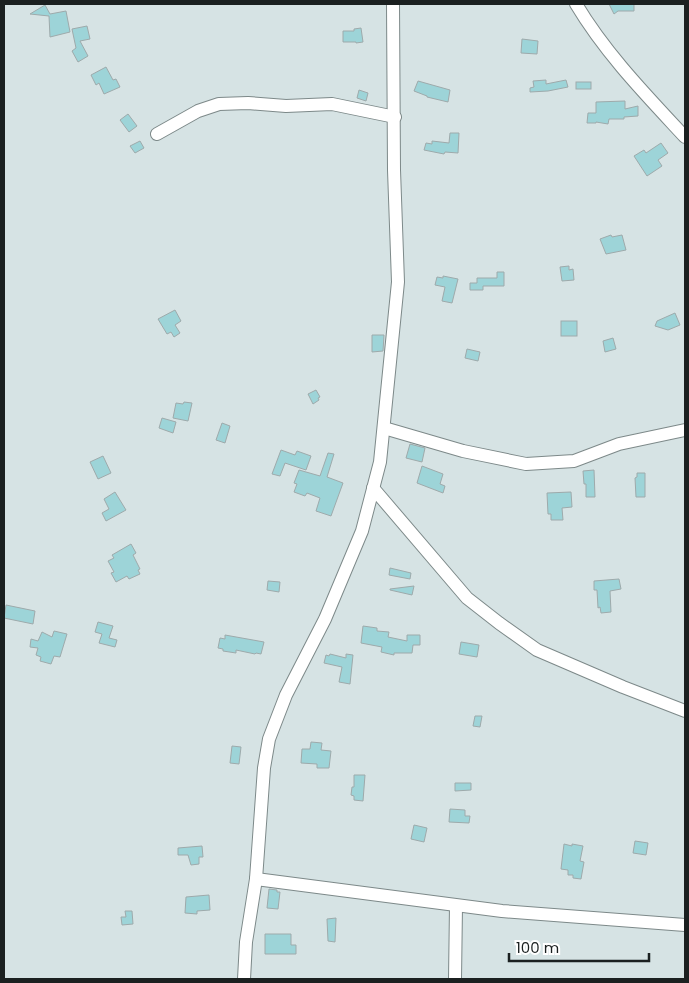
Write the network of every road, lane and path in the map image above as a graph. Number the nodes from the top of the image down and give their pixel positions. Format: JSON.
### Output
{"nodes":[{"id":1,"x":393,"y":4,"type":"edge"},
{"id":2,"x":576,"y":4,"type":"edge"},
{"id":3,"x":394,"y":117,"type":"junction"},
{"id":4,"x":157,"y":134,"type":"dead end"},
{"id":5,"x":685,"y":137,"type":"edge"},
{"id":6,"x":384,"y":428,"type":"junction"},
{"id":7,"x":685,"y":430,"type":"edge"},
{"id":8,"x":373,"y":488,"type":"junction"},
{"id":9,"x":685,"y":711,"type":"edge"},
{"id":10,"x":256,"y":879,"type":"junction"},
{"id":11,"x":456,"y":906,"type":"junction"},
{"id":12,"x":685,"y":925,"type":"edge"},
{"id":13,"x":244,"y":979,"type":"edge"},
{"id":14,"x":455,"y":979,"type":"edge"}],
"edges":[{"from":1,"to":3,"type":"street"},
{"from":2,"to":5,"type":"street"},
{"from":3,"to":4,"type":"street"},
{"from":3,"to":6,"type":"street"},
{"from":6,"to":7,"type":"street"},
{"from":6,"to":8,"type":"street"},
{"from":8,"to":9,"type":"street"},
{"from":8,"to":10,"type":"street"},
{"from":10,"to":11,"type":"street"},
{"from":10,"to":13,"type":"street"},
{"from":11,"to":12,"type":"street"},
{"from":11,"to":14,"type":"street"}]}
